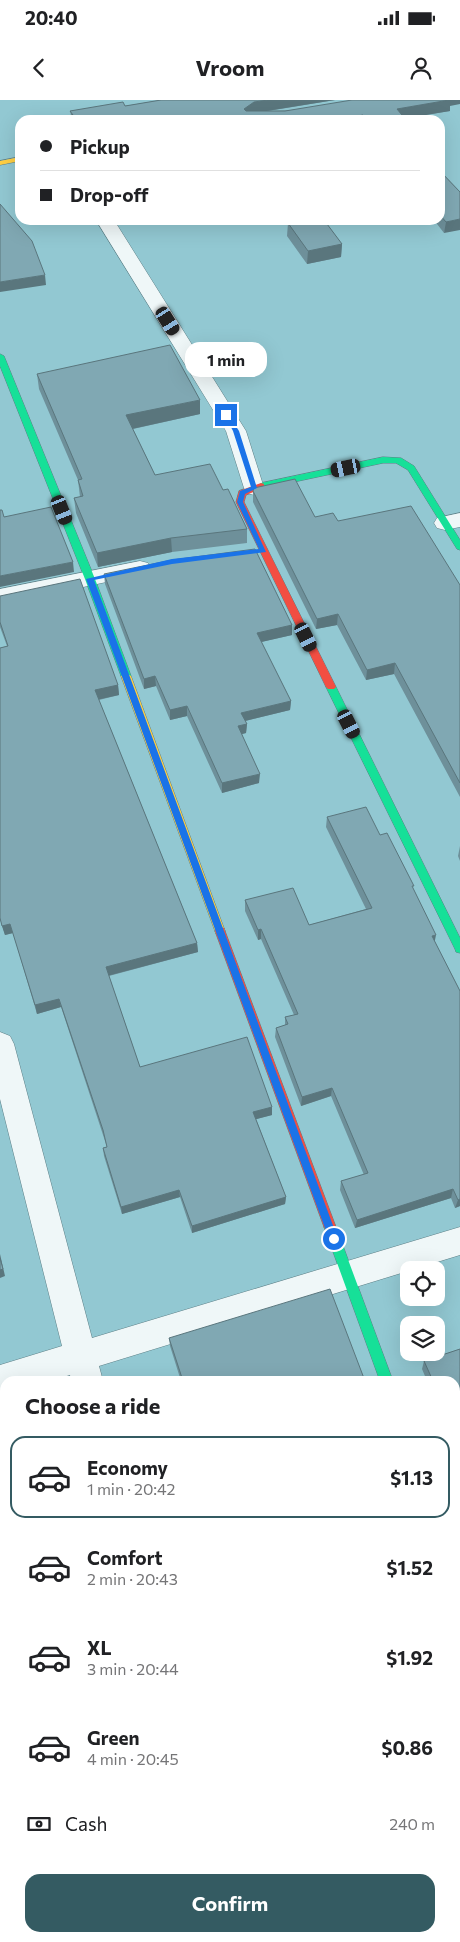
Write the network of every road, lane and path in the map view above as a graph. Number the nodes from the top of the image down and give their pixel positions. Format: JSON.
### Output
{"nodes":[{"id":1,"x":15,"y":160,"type":"edge"},
{"id":2,"x":0,"y":163,"type":"edge"},
{"id":3,"x":108,"y":225,"type":"edge"},
{"id":4,"x":0,"y":356,"type":"edge"},
{"id":5,"x":254,"y":488,"type":"junction"},
{"id":6,"x":452,"y":521,"type":"edge"},
{"id":7,"x":460,"y":547,"type":"edge"},
{"id":8,"x":163,"y":563,"type":"edge"},
{"id":9,"x":90,"y":579,"type":"junction"},
{"id":10,"x":0,"y":597,"type":"edge"},
{"id":11,"x":460,"y":949,"type":"edge"},
{"id":12,"x":0,"y":1044,"type":"edge"},
{"id":13,"x":460,"y":1241,"type":"edge"},
{"id":14,"x":347,"y":1275,"type":"junction"},
{"id":15,"x":84,"y":1369,"type":"edge"},
{"id":16,"x":35,"y":1376,"type":"edge"},
{"id":17,"x":385,"y":1376,"type":"edge"}],
"edges":[{"from":1,"to":2,"type":"street"},
{"from":3,"to":5,"type":"street"},
{"from":4,"to":9,"type":"street"},
{"from":5,"to":6,"type":"street"},
{"from":5,"to":11,"type":"street"},
{"from":6,"to":7,"type":"street"},
{"from":8,"to":9,"type":"street"},
{"from":9,"to":10,"type":"street"},
{"from":9,"to":14,"type":"street"},
{"from":12,"to":15,"type":"street"},
{"from":13,"to":14,"type":"street"},
{"from":14,"to":15,"type":"street"},
{"from":14,"to":17,"type":"street"},
{"from":15,"to":16,"type":"street"}]}
